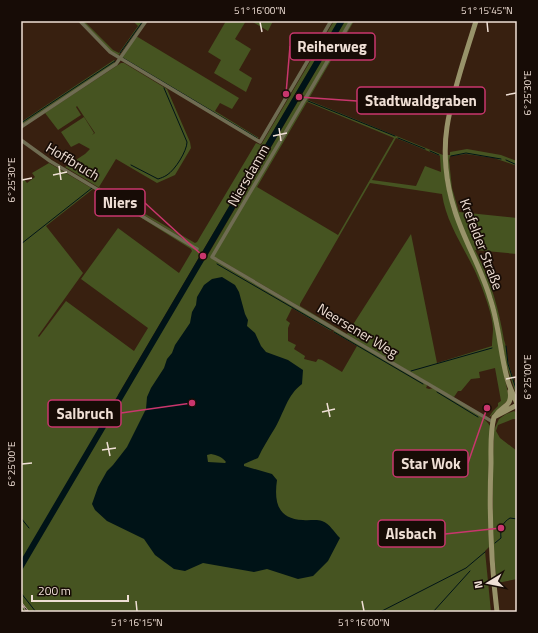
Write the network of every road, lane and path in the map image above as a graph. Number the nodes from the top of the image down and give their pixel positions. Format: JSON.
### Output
{"nodes":[{"id":1,"x":80,"y":21,"type":"edge"},
{"id":2,"x":146,"y":21,"type":"edge"},
{"id":3,"x":331,"y":21,"type":"edge"},
{"id":4,"x":351,"y":21,"type":"edge"},
{"id":5,"x":476,"y":21,"type":"edge"},
{"id":6,"x":119,"y":59,"type":"junction"},
{"id":7,"x":21,"y":127,"type":"edge"},
{"id":8,"x":21,"y":140,"type":"edge"},
{"id":9,"x":197,"y":248,"type":"dead end"},
{"id":10,"x":212,"y":257,"type":"joint"},
{"id":11,"x":507,"y":379,"type":"junction"},
{"id":12,"x":517,"y":404,"type":"edge"},
{"id":13,"x":494,"y":419,"type":"junction"},
{"id":14,"x":497,"y":612,"type":"edge"}],
"edges":[{"from":1,"to":6,"type":"street"},
{"from":2,"to":6,"type":"street"},
{"from":3,"to":6,"type":"street"},
{"from":4,"to":10,"type":"street","name":"Niersdamm"},
{"from":5,"to":11,"type":"main road","name":"Krefelder Straße"},
{"from":6,"to":7,"type":"street"},
{"from":8,"to":9,"type":"street","name":"Hoffbruch"},
{"from":10,"to":13,"type":"street","name":"Neersener Weg"},
{"from":11,"to":12,"type":"main road","name":"Krefelder Straße"},
{"from":11,"to":13,"type":"main road"},
{"from":12,"to":13,"type":"main road"},
{"from":13,"to":14,"type":"main road"}]}
